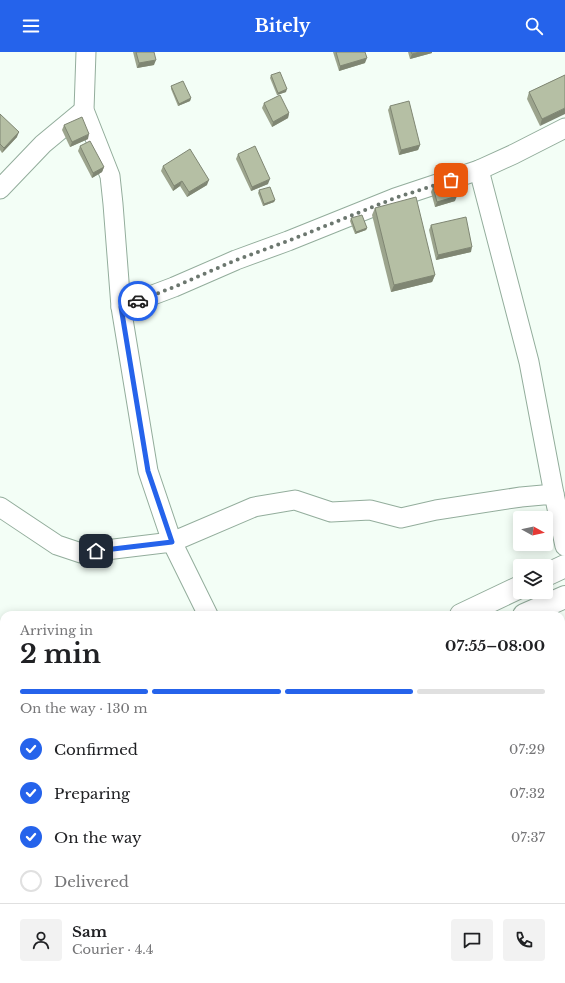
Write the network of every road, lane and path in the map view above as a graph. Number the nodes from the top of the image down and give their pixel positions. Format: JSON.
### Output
{"nodes":[{"id":1,"x":86,"y":52,"type":"edge"},
{"id":2,"x":84,"y":110,"type":"junction"},
{"id":3,"x":565,"y":128,"type":"edge"},
{"id":4,"x":479,"y":170,"type":"junction"},
{"id":5,"x":0,"y":189,"type":"edge"},
{"id":6,"x":121,"y":307,"type":"junction"},
{"id":7,"x":554,"y":494,"type":"junction"},
{"id":8,"x":0,"y":507,"type":"edge"},
{"id":9,"x":172,"y":542,"type":"junction"},
{"id":10,"x":565,"y":546,"type":"edge"},
{"id":11,"x":565,"y":566,"type":"edge"},
{"id":12,"x":553,"y":572,"type":"edge"},
{"id":13,"x":513,"y":590,"type":"edge"},
{"id":14,"x":565,"y":597,"type":"edge"},
{"id":15,"x":206,"y":611,"type":"edge"},
{"id":16,"x":469,"y":611,"type":"edge"},
{"id":17,"x":533,"y":611,"type":"edge"}],
"edges":[{"from":1,"to":2,"type":"street"},
{"from":2,"to":5,"type":"street"},
{"from":2,"to":6,"type":"street"},
{"from":3,"to":4,"type":"street"},
{"from":4,"to":6,"type":"street"},
{"from":4,"to":7,"type":"street"},
{"from":6,"to":9,"type":"street"},
{"from":7,"to":9,"type":"street"},
{"from":7,"to":10,"type":"street"},
{"from":8,"to":9,"type":"street"},
{"from":9,"to":15,"type":"street"},
{"from":11,"to":12,"type":"street"},
{"from":13,"to":16,"type":"street"},
{"from":14,"to":17,"type":"street"}]}
